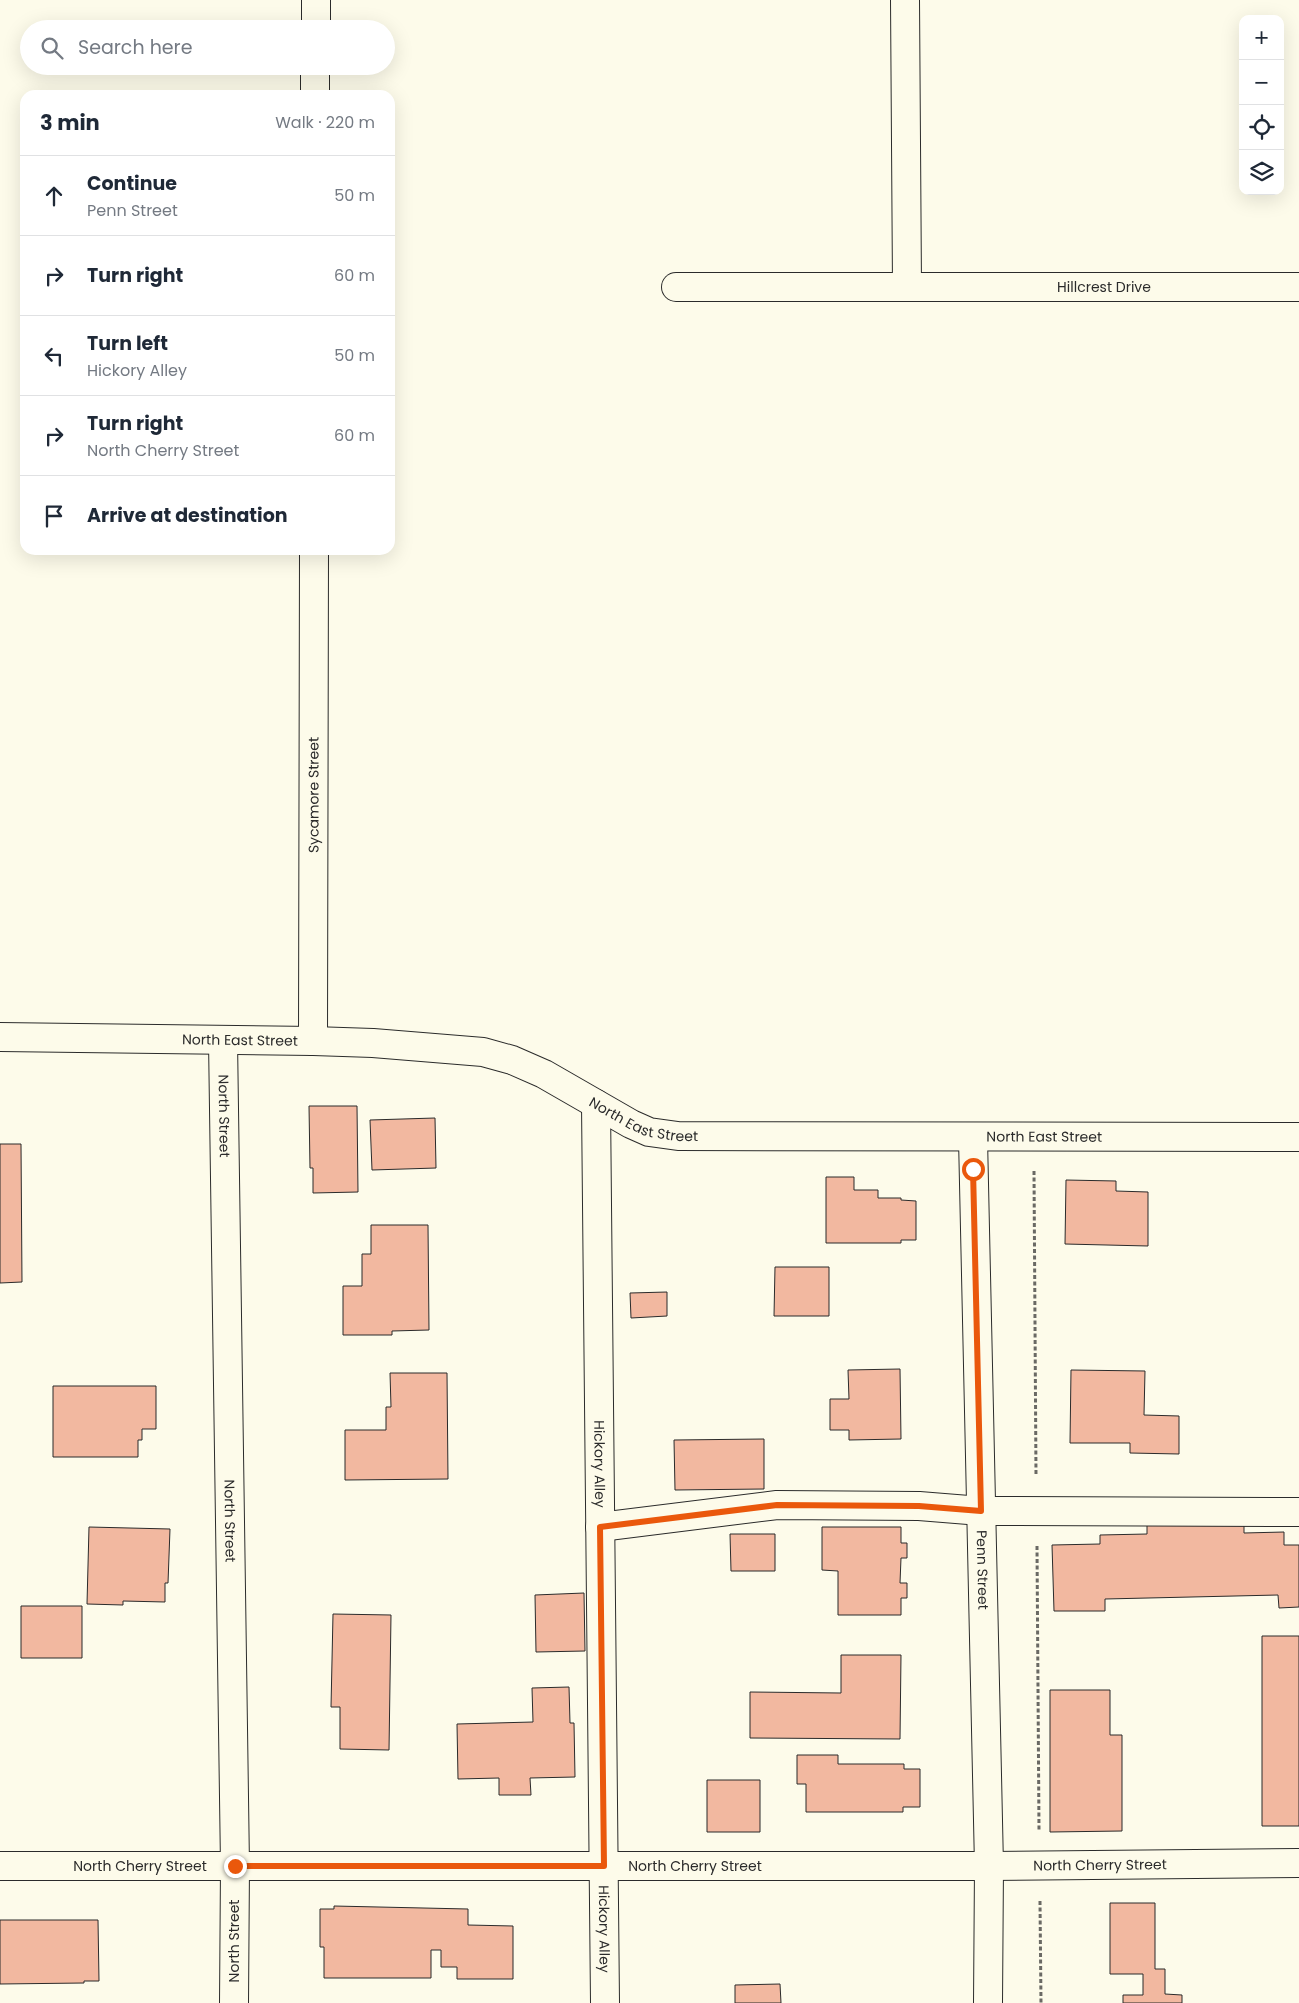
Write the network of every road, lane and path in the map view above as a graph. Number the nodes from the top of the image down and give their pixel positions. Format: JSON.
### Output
{"nodes":[{"id":1,"x":316,"y":0,"type":"edge"},
{"id":2,"x":905,"y":0,"type":"edge"},
{"id":3,"x":316,"y":20,"type":"edge"},
{"id":4,"x":316,"y":75,"type":"edge"},
{"id":5,"x":315,"y":90,"type":"edge"},
{"id":6,"x":676,"y":287,"type":"dead end"},
{"id":7,"x":908,"y":287,"type":"junction"},
{"id":8,"x":1299,"y":287,"type":"edge"},
{"id":9,"x":314,"y":555,"type":"edge"},
{"id":10,"x":0,"y":1037,"type":"edge"},
{"id":11,"x":222,"y":1040,"type":"junction"},
{"id":12,"x":313,"y":1041,"type":"junction"},
{"id":13,"x":596,"y":1104,"type":"junction"},
{"id":14,"x":1299,"y":1137,"type":"edge"},
{"id":15,"x":973,"y":1138,"type":"junction"},
{"id":16,"x":981,"y":1511,"type":"junction"},
{"id":17,"x":1299,"y":1512,"type":"edge"},
{"id":18,"x":600,"y":1527,"type":"junction"},
{"id":19,"x":1299,"y":1863,"type":"edge"},
{"id":20,"x":0,"y":1866,"type":"edge"},
{"id":21,"x":235,"y":1866,"type":"junction"},
{"id":22,"x":604,"y":1866,"type":"junction"},
{"id":23,"x":989,"y":1866,"type":"junction"},
{"id":24,"x":234,"y":2003,"type":"edge"},
{"id":25,"x":605,"y":2003,"type":"edge"},
{"id":26,"x":988,"y":2003,"type":"edge"}],
"edges":[{"from":1,"to":3,"type":"street"},
{"from":2,"to":7,"type":"street"},
{"from":4,"to":5,"type":"street"},
{"from":6,"to":7,"type":"street","name":"Hillcrest Drive"},
{"from":7,"to":8,"type":"street","name":"Hillcrest Drive"},
{"from":9,"to":12,"type":"street","name":"Sycamore Street"},
{"from":10,"to":11,"type":"street","name":"North East Street"},
{"from":11,"to":12,"type":"street","name":"North East Street"},
{"from":11,"to":21,"type":"street","name":"North Street"},
{"from":12,"to":13,"type":"street","name":"North East Street"},
{"from":13,"to":15,"type":"street","name":"North East Street"},
{"from":13,"to":18,"type":"street","name":"Hickory Alley"},
{"from":14,"to":15,"type":"street","name":"North East Street"},
{"from":15,"to":16,"type":"street","name":"Penn Street"},
{"from":16,"to":17,"type":"street"},
{"from":16,"to":18,"type":"street"},
{"from":16,"to":23,"type":"street","name":"Penn Street"},
{"from":18,"to":22,"type":"street","name":"Hickory Alley"},
{"from":19,"to":23,"type":"street","name":"North Cherry Street"},
{"from":20,"to":21,"type":"street","name":"North Cherry Street"},
{"from":21,"to":22,"type":"street","name":"North Cherry Street"},
{"from":21,"to":24,"type":"street","name":"North Street"},
{"from":22,"to":23,"type":"street","name":"North Cherry Street"},
{"from":22,"to":25,"type":"street","name":"Hickory Alley"},
{"from":23,"to":26,"type":"street","name":"Penn Street"}]}
